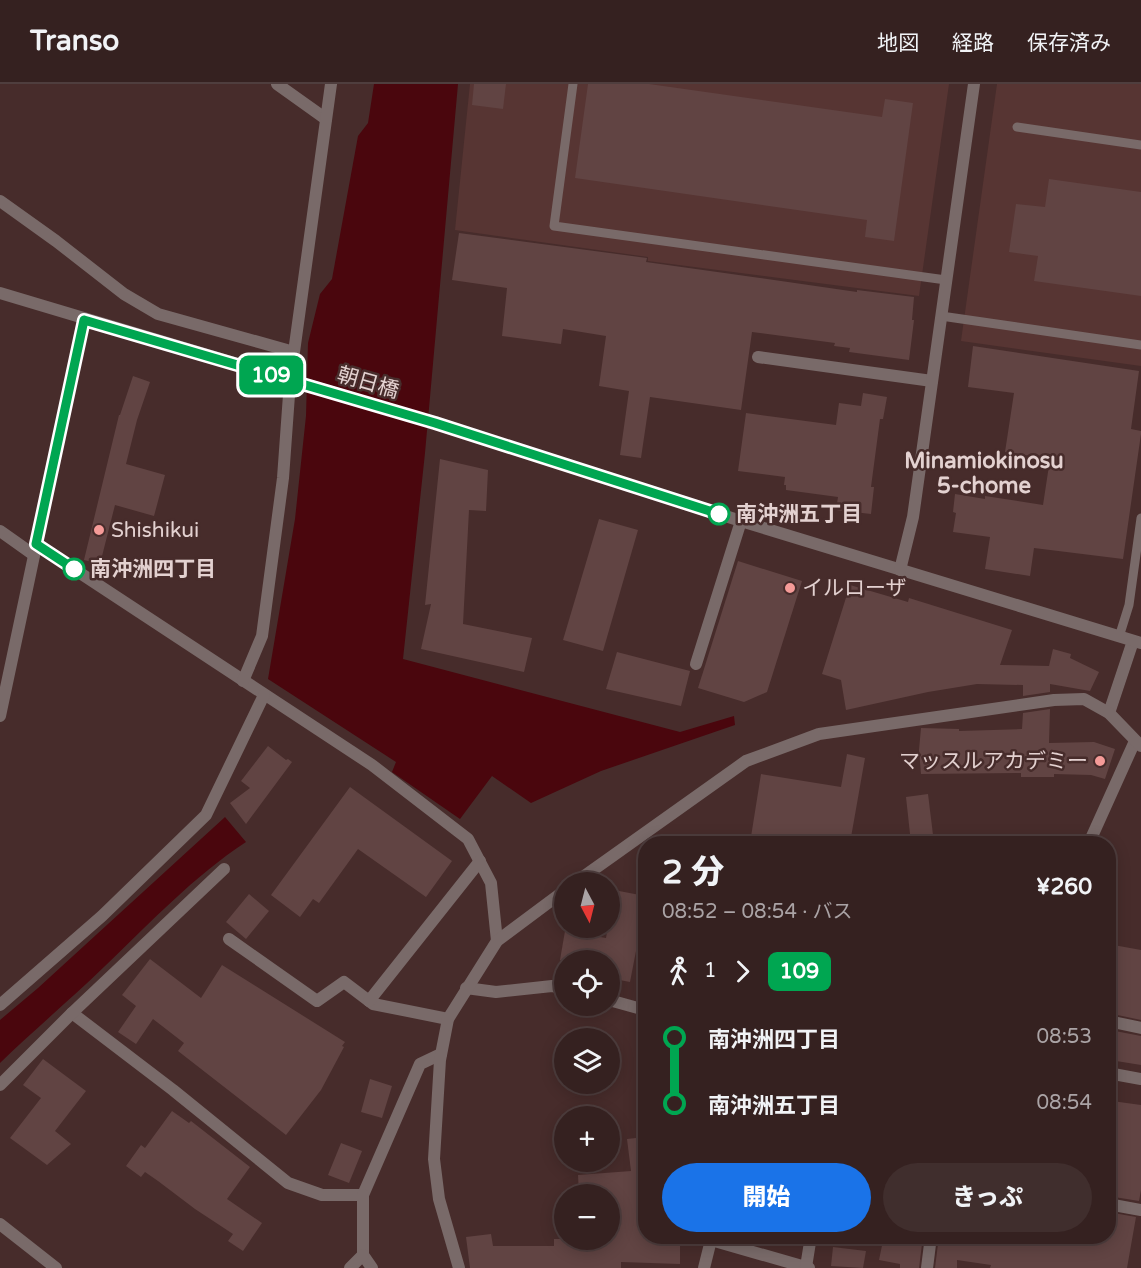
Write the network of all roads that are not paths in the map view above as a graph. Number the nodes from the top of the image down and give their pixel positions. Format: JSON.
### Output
{"nodes":[{"id":1,"x":277,"y":84,"type":"edge"},
{"id":2,"x":331,"y":84,"type":"edge"},
{"id":3,"x":573,"y":84,"type":"edge"},
{"id":4,"x":974,"y":84,"type":"edge"},
{"id":5,"x":326,"y":119,"type":"junction"},
{"id":6,"x":1017,"y":127,"type":"dead end"},
{"id":7,"x":1141,"y":145,"type":"edge"},
{"id":8,"x":0,"y":201,"type":"edge"},
{"id":9,"x":946,"y":280,"type":"junction"},
{"id":10,"x":0,"y":293,"type":"edge"},
{"id":11,"x":941,"y":316,"type":"junction"},
{"id":12,"x":84,"y":320,"type":"junction"},
{"id":13,"x":1141,"y":345,"type":"edge"},
{"id":14,"x":294,"y":352,"type":"junction"},
{"id":15,"x":758,"y":357,"type":"dead end"},
{"id":16,"x":290,"y":381,"type":"junction"},
{"id":17,"x":932,"y":381,"type":"junction"},
{"id":18,"x":1141,"y":518,"type":"edge"},
{"id":19,"x":741,"y":521,"type":"junction"},
{"id":20,"x":0,"y":531,"type":"edge"},
{"id":21,"x":35,"y":550,"type":"junction"},
{"id":22,"x":900,"y":570,"type":"junction"},
{"id":23,"x":1119,"y":637,"type":"junction"},
{"id":24,"x":1137,"y":642,"type":"edge"},
{"id":25,"x":696,"y":664,"type":"dead end"},
{"id":26,"x":243,"y":681,"type":"junction"},
{"id":27,"x":264,"y":694,"type":"junction"},
{"id":28,"x":1109,"y":713,"type":"junction"},
{"id":29,"x":0,"y":716,"type":"edge"},
{"id":30,"x":1138,"y":744,"type":"edge"},
{"id":31,"x":641,"y":836,"type":"edge"},
{"id":32,"x":1092,"y":836,"type":"edge"},
{"id":33,"x":638,"y":838,"type":"edge"},
{"id":34,"x":480,"y":861,"type":"junction"},
{"id":35,"x":224,"y":869,"type":"dead end"},
{"id":36,"x":590,"y":872,"type":"edge"},
{"id":37,"x":554,"y":898,"type":"edge"},
{"id":38,"x":229,"y":939,"type":"dead end"},
{"id":39,"x":497,"y":941,"type":"junction"},
{"id":40,"x":554,"y":986,"type":"edge"},
{"id":41,"x":466,"y":988,"type":"junction"},
{"id":42,"x":369,"y":1001,"type":"junction"},
{"id":43,"x":620,"y":1003,"type":"edge"},
{"id":44,"x":0,"y":1005,"type":"edge"},
{"id":45,"x":638,"y":1008,"type":"edge"},
{"id":46,"x":72,"y":1013,"type":"junction"},
{"id":47,"x":448,"y":1019,"type":"junction"},
{"id":48,"x":1116,"y":1023,"type":"edge"},
{"id":49,"x":1141,"y":1028,"type":"edge"},
{"id":50,"x":441,"y":1054,"type":"junction"},
{"id":51,"x":1116,"y":1074,"type":"edge"},
{"id":52,"x":1141,"y":1079,"type":"edge"},
{"id":53,"x":0,"y":1085,"type":"edge"},
{"id":54,"x":363,"y":1196,"type":"junction"},
{"id":55,"x":1116,"y":1205,"type":"edge"},
{"id":56,"x":1141,"y":1210,"type":"edge"},
{"id":57,"x":0,"y":1224,"type":"edge"},
{"id":58,"x":710,"y":1244,"type":"edge"},
{"id":59,"x":731,"y":1244,"type":"edge"},
{"id":60,"x":810,"y":1244,"type":"edge"},
{"id":61,"x":930,"y":1244,"type":"edge"},
{"id":62,"x":363,"y":1255,"type":"junction"},
{"id":63,"x":56,"y":1268,"type":"edge"},
{"id":64,"x":350,"y":1268,"type":"edge"},
{"id":65,"x":372,"y":1268,"type":"edge"},
{"id":66,"x":459,"y":1268,"type":"edge"},
{"id":67,"x":704,"y":1268,"type":"edge"},
{"id":68,"x":808,"y":1268,"type":"edge"},
{"id":69,"x":927,"y":1268,"type":"edge"}],
"edges":[{"from":1,"to":5,"type":"street"},
{"from":2,"to":5,"type":"street"},
{"from":3,"to":9,"type":"lane"},
{"from":4,"to":9,"type":"street"},
{"from":5,"to":14,"type":"street"},
{"from":6,"to":7,"type":"lane"},
{"from":8,"to":14,"type":"street"},
{"from":9,"to":11,"type":"street"},
{"from":10,"to":12,"type":"street","name":"朝日橋"},
{"from":11,"to":13,"type":"lane"},
{"from":11,"to":17,"type":"street"},
{"from":12,"to":16,"type":"street","name":"朝日橋"},
{"from":12,"to":21,"type":"street"},
{"from":14,"to":16,"type":"street"},
{"from":15,"to":17,"type":"street"},
{"from":16,"to":19,"type":"street","name":"朝日橋"},
{"from":16,"to":26,"type":"street"},
{"from":17,"to":22,"type":"street"},
{"from":18,"to":23,"type":"lane"},
{"from":19,"to":22,"type":"street","name":"朝日橋"},
{"from":19,"to":25,"type":"street"},
{"from":20,"to":21,"type":"street"},
{"from":21,"to":26,"type":"street"},
{"from":21,"to":29,"type":"street"},
{"from":22,"to":23,"type":"street","name":"朝日橋"},
{"from":23,"to":24,"type":"street","name":"朝日橋"},
{"from":24,"to":28,"type":"street"},
{"from":26,"to":27,"type":"street"},
{"from":27,"to":34,"type":"street"},
{"from":27,"to":44,"type":"street"},
{"from":28,"to":30,"type":"street"},
{"from":28,"to":31,"type":"street"},
{"from":30,"to":32,"type":"street"},
{"from":33,"to":36,"type":"street"},
{"from":34,"to":39,"type":"street"},
{"from":34,"to":42,"type":"street"},
{"from":35,"to":46,"type":"street"},
{"from":37,"to":39,"type":"street"},
{"from":38,"to":42,"type":"street"},
{"from":39,"to":41,"type":"street"},
{"from":40,"to":41,"type":"street"},
{"from":41,"to":47,"type":"street"},
{"from":42,"to":47,"type":"street"},
{"from":43,"to":45,"type":"street"},
{"from":46,"to":53,"type":"street"},
{"from":46,"to":54,"type":"street"},
{"from":47,"to":50,"type":"street"},
{"from":48,"to":49,"type":"street"},
{"from":50,"to":54,"type":"street"},
{"from":50,"to":66,"type":"street"},
{"from":51,"to":52,"type":"street"},
{"from":54,"to":62,"type":"street"},
{"from":55,"to":56,"type":"street"},
{"from":57,"to":63,"type":"street"},
{"from":58,"to":67,"type":"street"},
{"from":59,"to":68,"type":"street"},
{"from":60,"to":68,"type":"street"},
{"from":61,"to":69,"type":"street"},
{"from":62,"to":64,"type":"street"},
{"from":62,"to":65,"type":"street"}]}
